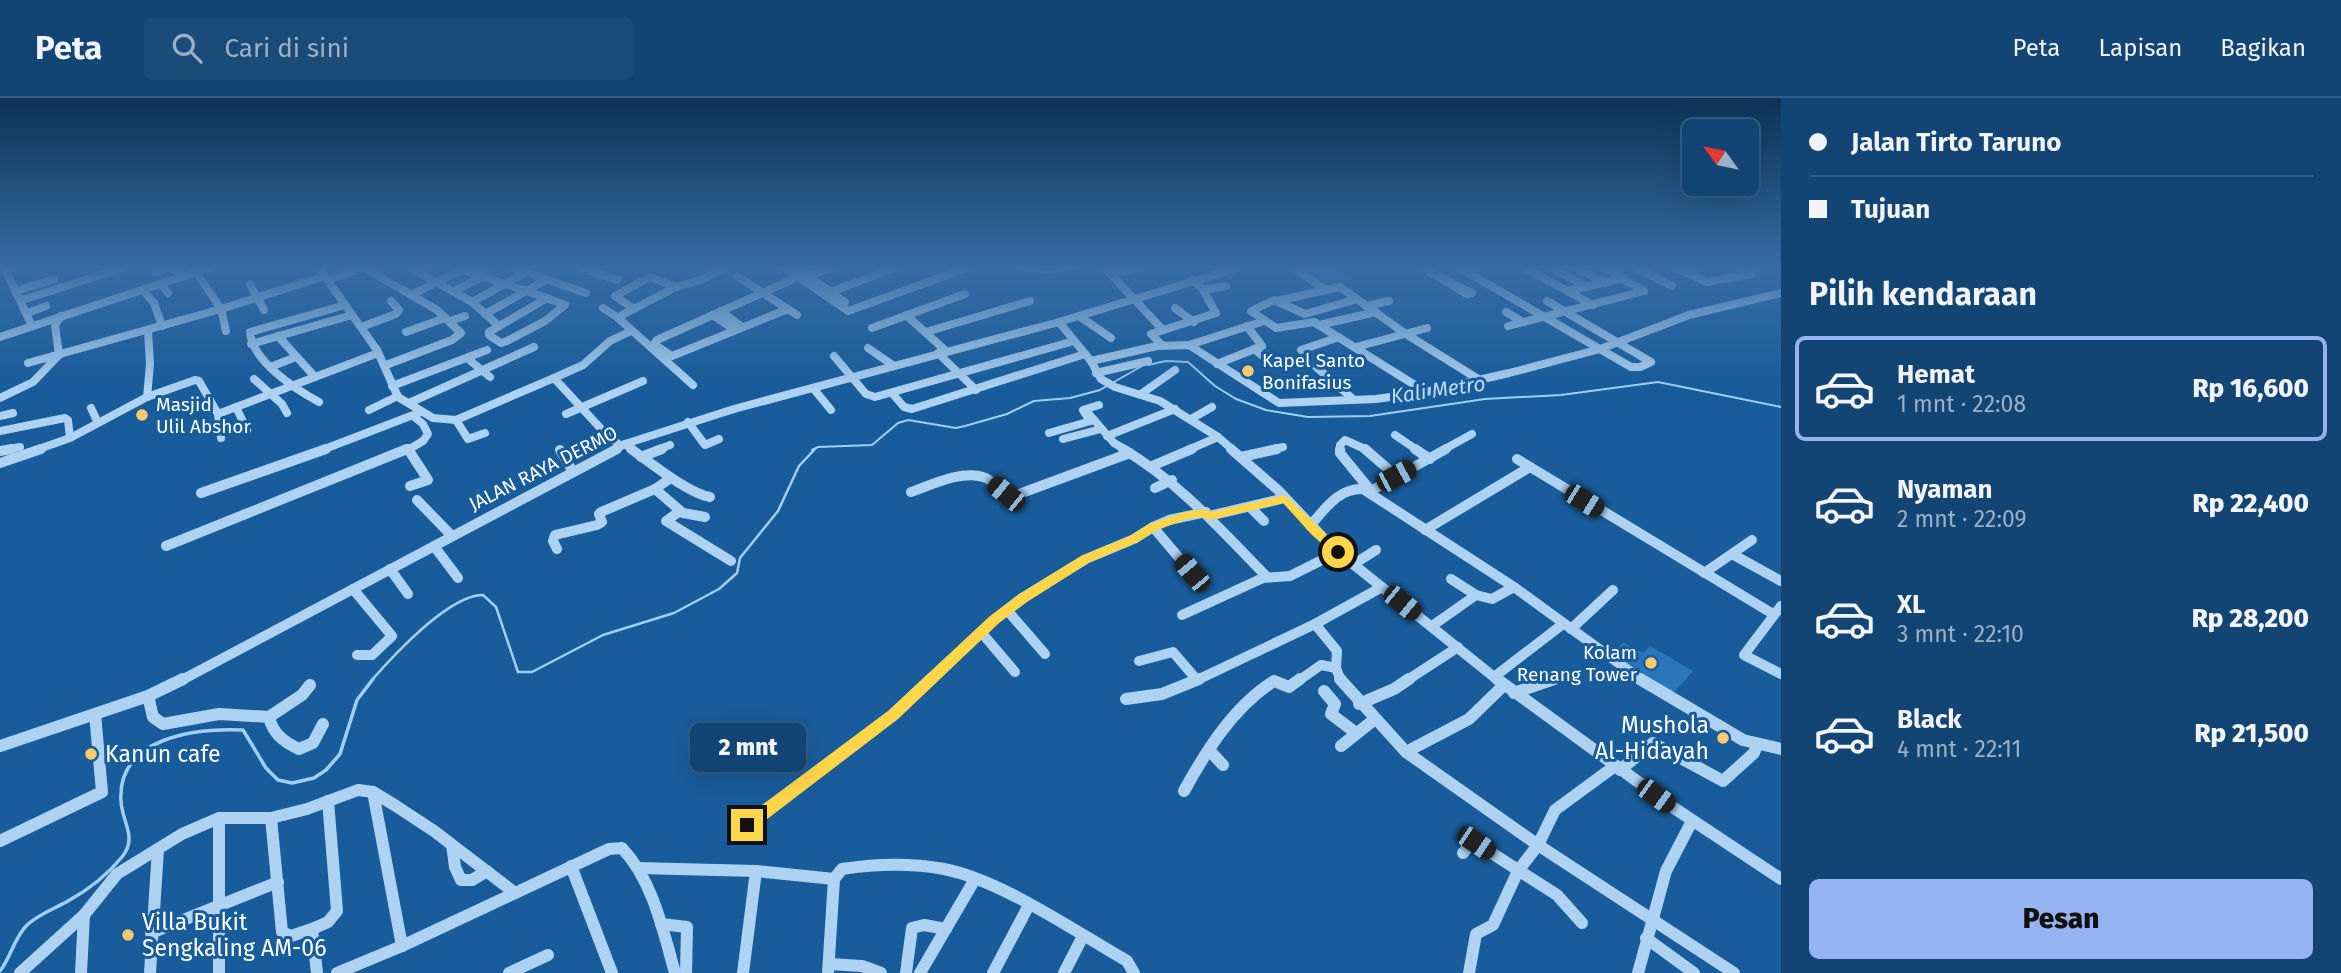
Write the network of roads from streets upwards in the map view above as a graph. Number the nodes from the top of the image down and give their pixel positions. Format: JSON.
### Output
{"nodes":[{"id":1,"x":25,"y":309,"type":"edge"},
{"id":2,"x":38,"y":309,"type":"edge"},
{"id":3,"x":84,"y":309,"type":"edge"},
{"id":4,"x":156,"y":309,"type":"edge"},
{"id":5,"x":221,"y":309,"type":"joint"},
{"id":6,"x":332,"y":309,"type":"edge"},
{"id":7,"x":348,"y":309,"type":"edge"},
{"id":8,"x":398,"y":309,"type":"edge"},
{"id":9,"x":432,"y":309,"type":"edge"},
{"id":10,"x":479,"y":309,"type":"edge"},
{"id":11,"x":494,"y":309,"type":"edge"},
{"id":12,"x":528,"y":309,"type":"edge"},
{"id":13,"x":562,"y":309,"type":"edge"},
{"id":14,"x":604,"y":309,"type":"edge"},
{"id":15,"x":634,"y":309,"type":"edge"},
{"id":16,"x":726,"y":309,"type":"edge"},
{"id":17,"x":788,"y":309,"type":"joint"},
{"id":18,"x":920,"y":309,"type":"edge"},
{"id":19,"x":1004,"y":309,"type":"edge"},
{"id":20,"x":1100,"y":309,"type":"edge"},
{"id":21,"x":1142,"y":309,"type":"edge"},
{"id":22,"x":1176,"y":309,"type":"edge"},
{"id":23,"x":1214,"y":309,"type":"edge"},
{"id":24,"x":1252,"y":309,"type":"edge"},
{"id":25,"x":1293,"y":309,"type":"edge"},
{"id":26,"x":1323,"y":309,"type":"edge"},
{"id":27,"x":1371,"y":309,"type":"edge"},
{"id":28,"x":1532,"y":309,"type":"edge"},
{"id":29,"x":1561,"y":309,"type":"edge"},
{"id":30,"x":1578,"y":309,"type":"edge"},
{"id":31,"x":1715,"y":309,"type":"edge"},
{"id":32,"x":892,"y":311,"type":"dead end"},
{"id":33,"x":1376,"y":312,"type":"junction"},
{"id":34,"x":1506,"y":312,"type":"dead end"},
{"id":35,"x":1566,"y":312,"type":"junction"},
{"id":36,"x":27,"y":313,"type":"junction"},
{"id":37,"x":717,"y":313,"type":"junction"},
{"id":38,"x":485,"y":314,"type":"junction"},
{"id":39,"x":352,"y":315,"type":"junction"},
{"id":40,"x":622,"y":315,"type":"dead end"},
{"id":41,"x":797,"y":315,"type":"dead end"},
{"id":42,"x":1543,"y":315,"type":"junction"},
{"id":43,"x":61,"y":316,"type":"junction"},
{"id":44,"x":465,"y":316,"type":"dead end"},
{"id":45,"x":902,"y":316,"type":"junction"},
{"id":46,"x":1079,"y":316,"type":"junction"},
{"id":47,"x":447,"y":319,"type":"junction"},
{"id":48,"x":293,"y":320,"type":"junction"},
{"id":49,"x":1264,"y":321,"type":"junction"},
{"id":50,"x":1059,"y":322,"type":"junction"},
{"id":51,"x":1194,"y":322,"type":"junction"},
{"id":52,"x":1523,"y":322,"type":"junction"},
{"id":53,"x":32,"y":326,"type":"junction"},
{"id":54,"x":162,"y":326,"type":"junction"},
{"id":55,"x":499,"y":326,"type":"junction"},
{"id":56,"x":1247,"y":326,"type":"junction"},
{"id":57,"x":1319,"y":326,"type":"junction"},
{"id":58,"x":1508,"y":326,"type":"dead end"},
{"id":59,"x":360,"y":327,"type":"junction"},
{"id":60,"x":738,"y":328,"type":"junction"},
{"id":61,"x":872,"y":328,"type":"dead end"},
{"id":62,"x":1427,"y":328,"type":"dead end"},
{"id":63,"x":297,"y":330,"type":"junction"},
{"id":64,"x":1163,"y":330,"type":"junction"},
{"id":65,"x":148,"y":331,"type":"junction"},
{"id":66,"x":226,"y":331,"type":"dead end"},
{"id":67,"x":631,"y":331,"type":"junction"},
{"id":68,"x":406,"y":332,"type":"dead end"},
{"id":69,"x":926,"y":332,"type":"junction"},
{"id":70,"x":1406,"y":334,"type":"junction"},
{"id":71,"x":278,"y":336,"type":"junction"},
{"id":72,"x":0,"y":337,"type":"edge"},
{"id":73,"x":1339,"y":337,"type":"junction"},
{"id":74,"x":1111,"y":338,"type":"dead end"},
{"id":75,"x":1074,"y":341,"type":"junction"},
{"id":76,"x":1618,"y":342,"type":"junction"},
{"id":77,"x":251,"y":344,"type":"junction"},
{"id":78,"x":1162,"y":345,"type":"junction"},
{"id":79,"x":1189,"y":345,"type":"junction"},
{"id":80,"x":534,"y":347,"type":"dead end"},
{"id":81,"x":1356,"y":347,"type":"junction"},
{"id":82,"x":867,"y":348,"type":"dead end"},
{"id":83,"x":1254,"y":349,"type":"junction"},
{"id":84,"x":1600,"y":349,"type":"junction"},
{"id":85,"x":486,"y":350,"type":"dead end"},
{"id":86,"x":1301,"y":350,"type":"dead end"},
{"id":87,"x":942,"y":352,"type":"junction"},
{"id":88,"x":379,"y":353,"type":"junction"},
{"id":89,"x":59,"y":355,"type":"junction"},
{"id":90,"x":834,"y":356,"type":"dead end"},
{"id":91,"x":296,"y":357,"type":"junction"},
{"id":92,"x":467,"y":358,"type":"junction"},
{"id":93,"x":1088,"y":358,"type":"junction"},
{"id":94,"x":1148,"y":361,"type":"dead end"},
{"id":95,"x":28,"y":363,"type":"dead end"},
{"id":96,"x":1272,"y":363,"type":"dead end"},
{"id":97,"x":1217,"y":364,"type":"junction"},
{"id":98,"x":386,"y":365,"type":"junction"},
{"id":99,"x":894,"y":366,"type":"junction"},
{"id":100,"x":270,"y":367,"type":"junction"},
{"id":101,"x":1316,"y":367,"type":"dead end"},
{"id":102,"x":481,"y":370,"type":"junction"},
{"id":103,"x":1175,"y":370,"type":"dead end"},
{"id":104,"x":957,"y":372,"type":"junction"},
{"id":105,"x":1096,"y":373,"type":"junction"},
{"id":106,"x":315,"y":377,"type":"junction"},
{"id":107,"x":490,"y":377,"type":"dead end"},
{"id":108,"x":854,"y":377,"type":"junction"},
{"id":109,"x":554,"y":378,"type":"junction"},
{"id":110,"x":254,"y":379,"type":"dead end"},
{"id":111,"x":1478,"y":379,"type":"junction"},
{"id":112,"x":643,"y":381,"type":"dead end"},
{"id":113,"x":693,"y":385,"type":"dead end"},
{"id":114,"x":392,"y":386,"type":"junction"},
{"id":115,"x":290,"y":387,"type":"junction"},
{"id":116,"x":813,"y":388,"type":"junction"},
{"id":117,"x":967,"y":392,"type":"junction"},
{"id":118,"x":1426,"y":392,"type":"junction"},
{"id":119,"x":892,"y":393,"type":"junction"},
{"id":120,"x":271,"y":394,"type":"junction"},
{"id":121,"x":1141,"y":394,"type":"junction"},
{"id":122,"x":398,"y":396,"type":"junction"},
{"id":123,"x":147,"y":397,"type":"junction"},
{"id":124,"x":0,"y":398,"type":"edge"},
{"id":125,"x":1353,"y":399,"type":"junction"},
{"id":126,"x":319,"y":402,"type":"dead end"},
{"id":127,"x":409,"y":403,"type":"junction"},
{"id":128,"x":1098,"y":405,"type":"dead end"},
{"id":129,"x":236,"y":407,"type":"junction"},
{"id":130,"x":1212,"y":407,"type":"dead end"},
{"id":131,"x":92,"y":408,"type":"dead end"},
{"id":132,"x":581,"y":408,"type":"junction"},
{"id":133,"x":1175,"y":409,"type":"junction"},
{"id":134,"x":369,"y":410,"type":"dead end"},
{"id":135,"x":831,"y":410,"type":"dead end"},
{"id":136,"x":287,"y":413,"type":"dead end"},
{"id":137,"x":13,"y":414,"type":"dead end"},
{"id":138,"x":218,"y":414,"type":"junction"},
{"id":139,"x":417,"y":414,"type":"junction"},
{"id":140,"x":566,"y":414,"type":"dead end"},
{"id":141,"x":0,"y":416,"type":"edge"},
{"id":142,"x":1091,"y":418,"type":"junction"},
{"id":143,"x":1191,"y":419,"type":"junction"},
{"id":144,"x":452,"y":421,"type":"junction"},
{"id":145,"x":688,"y":422,"type":"junction"},
{"id":146,"x":98,"y":423,"type":"junction"},
{"id":147,"x":247,"y":430,"type":"dead end"},
{"id":148,"x":0,"y":431,"type":"edge"},
{"id":149,"x":1104,"y":432,"type":"junction"},
{"id":150,"x":485,"y":433,"type":"dead end"},
{"id":151,"x":1049,"y":433,"type":"dead end"},
{"id":152,"x":1395,"y":435,"type":"dead end"},
{"id":153,"x":1472,"y":435,"type":"dead end"},
{"id":154,"x":1218,"y":437,"type":"junction"},
{"id":155,"x":70,"y":438,"type":"junction"},
{"id":156,"x":221,"y":438,"type":"dead end"},
{"id":157,"x":719,"y":439,"type":"dead end"},
{"id":158,"x":1063,"y":439,"type":"dead end"},
{"id":159,"x":623,"y":445,"type":"junction"},
{"id":160,"x":670,"y":445,"type":"dead end"},
{"id":161,"x":20,"y":447,"type":"dead end"},
{"id":162,"x":1283,"y":447,"type":"dead end"},
{"id":163,"x":407,"y":449,"type":"junction"},
{"id":164,"x":560,"y":450,"type":"dead end"},
{"id":165,"x":0,"y":451,"type":"edge"},
{"id":166,"x":1129,"y":453,"type":"junction"},
{"id":167,"x":641,"y":457,"type":"junction"},
{"id":168,"x":1241,"y":457,"type":"junction"},
{"id":169,"x":1430,"y":458,"type":"junction"},
{"id":170,"x":1517,"y":459,"type":"dead end"},
{"id":171,"x":0,"y":463,"type":"edge"},
{"id":172,"x":1152,"y":466,"type":"junction"},
{"id":173,"x":1530,"y":467,"type":"junction"},
{"id":174,"x":572,"y":470,"type":"junction"},
{"id":175,"x":1396,"y":476,"type":"junction"},
{"id":176,"x":671,"y":478,"type":"junction"},
{"id":177,"x":1172,"y":481,"type":"junction"},
{"id":178,"x":410,"y":486,"type":"dead end"},
{"id":179,"x":1155,"y":488,"type":"dead end"},
{"id":180,"x":655,"y":489,"type":"junction"},
{"id":181,"x":1370,"y":491,"type":"junction"},
{"id":182,"x":911,"y":492,"type":"dead end"},
{"id":183,"x":201,"y":493,"type":"dead end"},
{"id":184,"x":710,"y":497,"type":"dead end"},
{"id":185,"x":1285,"y":498,"type":"junction"},
{"id":186,"x":417,"y":500,"type":"dead end"},
{"id":187,"x":1251,"y":508,"type":"junction"},
{"id":188,"x":680,"y":511,"type":"junction"},
{"id":189,"x":1207,"y":514,"type":"junction"},
{"id":190,"x":705,"y":517,"type":"dead end"},
{"id":191,"x":1264,"y":521,"type":"dead end"},
{"id":192,"x":1310,"y":526,"type":"junction"},
{"id":193,"x":1153,"y":527,"type":"junction"},
{"id":194,"x":1425,"y":530,"type":"junction"},
{"id":195,"x":452,"y":536,"type":"junction"},
{"id":196,"x":1752,"y":540,"type":"dead end"},
{"id":197,"x":434,"y":545,"type":"junction"},
{"id":198,"x":166,"y":546,"type":"dead end"},
{"id":199,"x":557,"y":549,"type":"dead end"},
{"id":200,"x":1376,"y":550,"type":"dead end"},
{"id":201,"x":1338,"y":552,"type":"junction"},
{"id":202,"x":1732,"y":554,"type":"junction"},
{"id":203,"x":731,"y":561,"type":"dead end"},
{"id":204,"x":1354,"y":564,"type":"junction"},
{"id":205,"x":390,"y":569,"type":"junction"},
{"id":206,"x":1192,"y":573,"type":"dead end"},
{"id":207,"x":1704,"y":573,"type":"junction"},
{"id":208,"x":1268,"y":577,"type":"junction"},
{"id":209,"x":458,"y":578,"type":"dead end"},
{"id":210,"x":1451,"y":579,"type":"dead end"},
{"id":211,"x":1781,"y":581,"type":"edge"},
{"id":212,"x":1382,"y":587,"type":"junction"},
{"id":213,"x":1514,"y":587,"type":"junction"},
{"id":214,"x":353,"y":589,"type":"junction"},
{"id":215,"x":1614,"y":590,"type":"dead end"},
{"id":216,"x":408,"y":594,"type":"dead end"},
{"id":217,"x":1476,"y":595,"type":"junction"},
{"id":218,"x":1007,"y":610,"type":"junction"},
{"id":219,"x":1777,"y":610,"type":"edge"},
{"id":220,"x":1182,"y":615,"type":"dead end"},
{"id":221,"x":1315,"y":624,"type":"junction"},
{"id":222,"x":1432,"y":626,"type":"junction"},
{"id":223,"x":1567,"y":627,"type":"junction"},
{"id":224,"x":981,"y":632,"type":"junction"},
{"id":225,"x":1458,"y":647,"type":"junction"},
{"id":226,"x":1045,"y":654,"type":"dead end"},
{"id":227,"x":357,"y":655,"type":"dead end"},
{"id":228,"x":1139,"y":661,"type":"dead end"},
{"id":229,"x":1336,"y":668,"type":"junction"},
{"id":230,"x":1015,"y":672,"type":"dead end"},
{"id":231,"x":1781,"y":674,"type":"edge"},
{"id":232,"x":1494,"y":677,"type":"junction"},
{"id":233,"x":1563,"y":677,"type":"dead end"},
{"id":234,"x":1198,"y":680,"type":"junction"},
{"id":235,"x":310,"y":685,"type":"dead end"},
{"id":236,"x":1504,"y":685,"type":"junction"},
{"id":237,"x":1324,"y":691,"type":"dead end"},
{"id":238,"x":1514,"y":693,"type":"junction"},
{"id":239,"x":148,"y":696,"type":"junction"},
{"id":240,"x":1126,"y":699,"type":"dead end"},
{"id":241,"x":1359,"y":704,"type":"junction"},
{"id":242,"x":95,"y":714,"type":"junction"},
{"id":243,"x":269,"y":716,"type":"junction"},
{"id":244,"x":1375,"y":719,"type":"junction"},
{"id":245,"x":323,"y":724,"type":"dead end"},
{"id":246,"x":1356,"y":733,"type":"junction"},
{"id":247,"x":0,"y":746,"type":"edge"},
{"id":248,"x":1341,"y":746,"type":"dead end"},
{"id":249,"x":1756,"y":748,"type":"junction"},
{"id":250,"x":1781,"y":749,"type":"edge"},
{"id":251,"x":1209,"y":750,"type":"junction"},
{"id":252,"x":1406,"y":752,"type":"junction"},
{"id":253,"x":1223,"y":765,"type":"dead end"},
{"id":254,"x":1618,"y":768,"type":"junction"},
{"id":255,"x":1184,"y":791,"type":"dead end"},
{"id":256,"x":373,"y":792,"type":"junction"},
{"id":257,"x":328,"y":801,"type":"junction"},
{"id":258,"x":219,"y":818,"type":"junction"},
{"id":259,"x":271,"y":818,"type":"junction"},
{"id":260,"x":1692,"y":821,"type":"junction"},
{"id":261,"x":747,"y":825,"type":"dead end"},
{"id":262,"x":0,"y":841,"type":"edge"},
{"id":263,"x":452,"y":845,"type":"junction"},
{"id":264,"x":1538,"y":845,"type":"junction"},
{"id":265,"x":158,"y":849,"type":"junction"},
{"id":266,"x":1464,"y":853,"type":"dead end"},
{"id":267,"x":571,"y":866,"type":"junction"},
{"id":268,"x":638,"y":868,"type":"junction"},
{"id":269,"x":486,"y":871,"type":"junction"},
{"id":270,"x":756,"y":871,"type":"junction"},
{"id":271,"x":1518,"y":871,"type":"junction"},
{"id":272,"x":1780,"y":875,"type":"edge"},
{"id":273,"x":834,"y":879,"type":"junction"},
{"id":274,"x":975,"y":879,"type":"junction"},
{"id":275,"x":278,"y":882,"type":"junction"},
{"id":276,"x":515,"y":893,"type":"junction"},
{"id":277,"x":219,"y":905,"type":"junction"},
{"id":278,"x":1029,"y":905,"type":"junction"},
{"id":279,"x":84,"y":915,"type":"junction"},
{"id":280,"x":1650,"y":919,"type":"junction"},
{"id":281,"x":1582,"y":923,"type":"dead end"},
{"id":282,"x":661,"y":924,"type":"junction"},
{"id":283,"x":312,"y":929,"type":"junction"},
{"id":284,"x":946,"y":929,"type":"junction"},
{"id":285,"x":151,"y":933,"type":"junction"},
{"id":286,"x":1083,"y":936,"type":"junction"},
{"id":287,"x":1646,"y":938,"type":"junction"},
{"id":288,"x":402,"y":946,"type":"junction"},
{"id":289,"x":548,"y":955,"type":"dead end"},
{"id":290,"x":829,"y":968,"type":"edge"},
{"id":291,"x":526,"y":970,"type":"edge"},
{"id":292,"x":1727,"y":971,"type":"edge"},
{"id":293,"x":20,"y":973,"type":"edge"},
{"id":294,"x":81,"y":973,"type":"edge"},
{"id":295,"x":150,"y":973,"type":"edge"},
{"id":296,"x":219,"y":973,"type":"edge"},
{"id":297,"x":317,"y":973,"type":"edge"},
{"id":298,"x":337,"y":973,"type":"edge"},
{"id":299,"x":509,"y":973,"type":"edge"},
{"id":300,"x":612,"y":973,"type":"edge"},
{"id":301,"x":675,"y":973,"type":"edge"},
{"id":302,"x":686,"y":973,"type":"edge"},
{"id":303,"x":743,"y":973,"type":"edge"},
{"id":304,"x":881,"y":973,"type":"edge"},
{"id":305,"x":911,"y":973,"type":"edge"},
{"id":306,"x":993,"y":973,"type":"edge"},
{"id":307,"x":1064,"y":973,"type":"edge"},
{"id":308,"x":1134,"y":973,"type":"edge"},
{"id":309,"x":1469,"y":973,"type":"edge"},
{"id":310,"x":1638,"y":973,"type":"edge"},
{"id":311,"x":1694,"y":973,"type":"edge"}],
"edges":[{"from":1,"to":36,"type":"street"},
{"from":2,"to":36,"type":"street"},
{"from":3,"to":43,"type":"street"},
{"from":4,"to":54,"type":"street"},
{"from":5,"to":54,"type":"street"},
{"from":5,"to":66,"type":"street"},
{"from":6,"to":48,"type":"street"},
{"from":7,"to":39,"type":"street"},
{"from":8,"to":59,"type":"street"},
{"from":9,"to":47,"type":"street"},
{"from":10,"to":38,"type":"street"},
{"from":11,"to":38,"type":"street"},
{"from":12,"to":55,"type":"street"},
{"from":13,"to":55,"type":"street"},
{"from":14,"to":67,"type":"street"},
{"from":15,"to":40,"type":"street"},
{"from":16,"to":37,"type":"street"},
{"from":17,"to":41,"type":"street"},
{"from":17,"to":60,"type":"street"},
{"from":18,"to":45,"type":"street"},
{"from":19,"to":69,"type":"street"},
{"from":20,"to":46,"type":"street","name":"JALAN RAYA DERMO"},
{"from":21,"to":64,"type":"street"},
{"from":22,"to":51,"type":"street"},
{"from":23,"to":51,"type":"street"},
{"from":24,"to":49,"type":"street"},
{"from":25,"to":26,"type":"street"},
{"from":27,"to":33,"type":"street"},
{"from":28,"to":42,"type":"street"},
{"from":29,"to":35,"type":"street"},
{"from":30,"to":35,"type":"street"},
{"from":31,"to":76,"type":"street"},
{"from":32,"to":45,"type":"street"},
{"from":33,"to":57,"type":"street"},
{"from":33,"to":70,"type":"street"},
{"from":34,"to":52,"type":"street"},
{"from":35,"to":42,"type":"street"},
{"from":35,"to":76,"type":"street"},
{"from":36,"to":53,"type":"street"},
{"from":37,"to":60,"type":"street"},
{"from":37,"to":60,"type":"street"},
{"from":38,"to":55,"type":"street"},
{"from":39,"to":59,"type":"street"},
{"from":39,"to":63,"type":"street"},
{"from":42,"to":52,"type":"street"},
{"from":42,"to":84,"type":"street"},
{"from":43,"to":53,"type":"street"},
{"from":43,"to":89,"type":"street"},
{"from":44,"to":47,"type":"street"},
{"from":45,"to":61,"type":"street"},
{"from":45,"to":69,"type":"street"},
{"from":46,"to":50,"type":"street","name":"JALAN RAYA DERMO"},
{"from":46,"to":74,"type":"street"},
{"from":47,"to":68,"type":"street"},
{"from":47,"to":98,"type":"street"},
{"from":48,"to":63,"type":"street"},
{"from":48,"to":77,"type":"street"},
{"from":49,"to":56,"type":"street"},
{"from":49,"to":57,"type":"street"},
{"from":50,"to":75,"type":"street"},
{"from":50,"to":87,"type":"street","name":"JALAN RAYA DERMO"},
{"from":51,"to":64,"type":"street"},
{"from":52,"to":58,"type":"street"},
{"from":53,"to":72,"type":"street"},
{"from":54,"to":65,"type":"street"},
{"from":56,"to":79,"type":"street"},
{"from":56,"to":83,"type":"street"},
{"from":57,"to":73,"type":"street"},
{"from":59,"to":88,"type":"street"},
{"from":62,"to":70,"type":"street"},
{"from":63,"to":71,"type":"street"},
{"from":64,"to":78,"type":"street"},
{"from":65,"to":89,"type":"street"},
{"from":65,"to":123,"type":"street"},
{"from":67,"to":109,"type":"street"},
{"from":67,"to":113,"type":"street"},
{"from":69,"to":87,"type":"street"},
{"from":70,"to":81,"type":"street"},
{"from":70,"to":111,"type":"street"},
{"from":71,"to":77,"type":"street"},
{"from":71,"to":91,"type":"street"},
{"from":73,"to":81,"type":"street"},
{"from":73,"to":86,"type":"street"},
{"from":75,"to":93,"type":"street"},
{"from":75,"to":104,"type":"street"},
{"from":76,"to":84,"type":"street"},
{"from":76,"to":84,"type":"street"},
{"from":77,"to":100,"type":"street"},
{"from":78,"to":79,"type":"street"},
{"from":78,"to":93,"type":"street"},
{"from":79,"to":97,"type":"street"},
{"from":80,"to":102,"type":"street"},
{"from":81,"to":118,"type":"street"},
{"from":82,"to":99,"type":"street"},
{"from":83,"to":96,"type":"street"},
{"from":83,"to":97,"type":"street"},
{"from":84,"to":111,"type":"street"},
{"from":85,"to":92,"type":"street"},
{"from":87,"to":99,"type":"street","name":"JALAN RAYA DERMO"},
{"from":87,"to":104,"type":"street"},
{"from":88,"to":98,"type":"street"},
{"from":88,"to":106,"type":"street"},
{"from":89,"to":95,"type":"street"},
{"from":89,"to":124,"type":"street"},
{"from":90,"to":108,"type":"street"},
{"from":91,"to":100,"type":"street"},
{"from":91,"to":106,"type":"street"},
{"from":92,"to":102,"type":"street"},
{"from":92,"to":114,"type":"street"},
{"from":93,"to":105,"type":"street"},
{"from":93,"to":117,"type":"street"},
{"from":94,"to":105,"type":"street"},
{"from":97,"to":125,"type":"street"},
{"from":98,"to":114,"type":"street"},
{"from":99,"to":108,"type":"street","name":"JALAN RAYA DERMO"},
{"from":100,"to":115,"type":"street"},
{"from":101,"to":125,"type":"street"},
{"from":102,"to":107,"type":"street"},
{"from":102,"to":127,"type":"street"},
{"from":103,"to":121,"type":"street"},
{"from":104,"to":117,"type":"street"},
{"from":104,"to":119,"type":"street"},
{"from":105,"to":121,"type":"street"},
{"from":106,"to":115,"type":"street"},
{"from":108,"to":116,"type":"street","name":"JALAN RAYA DERMO"},
{"from":108,"to":119,"type":"street"},
{"from":109,"to":132,"type":"street"},
{"from":109,"to":144,"type":"street"},
{"from":110,"to":120,"type":"street"},
{"from":111,"to":118,"type":"street"},
{"from":112,"to":132,"type":"street"},
{"from":114,"to":122,"type":"street"},
{"from":115,"to":120,"type":"street"},
{"from":115,"to":126,"type":"street"},
{"from":116,"to":135,"type":"street"},
{"from":116,"to":145,"type":"street","name":"JALAN RAYA DERMO"},
{"from":117,"to":119,"type":"street"},
{"from":118,"to":125,"type":"street"},
{"from":120,"to":129,"type":"street"},
{"from":120,"to":136,"type":"street"},
{"from":121,"to":133,"type":"street"},
{"from":122,"to":127,"type":"street"},
{"from":122,"to":134,"type":"street"},
{"from":123,"to":138,"type":"street"},
{"from":123,"to":146,"type":"street"},
{"from":127,"to":139,"type":"street"},
{"from":128,"to":142,"type":"street"},
{"from":129,"to":138,"type":"street"},
{"from":129,"to":147,"type":"street"},
{"from":130,"to":143,"type":"street"},
{"from":131,"to":146,"type":"street"},
{"from":132,"to":140,"type":"street"},
{"from":132,"to":159,"type":"street"},
{"from":133,"to":143,"type":"street"},
{"from":133,"to":149,"type":"street"},
{"from":137,"to":141,"type":"street"},
{"from":138,"to":156,"type":"street"},
{"from":139,"to":144,"type":"street"},
{"from":139,"to":163,"type":"street"},
{"from":139,"to":183,"type":"street"},
{"from":142,"to":149,"type":"street"},
{"from":142,"to":151,"type":"street"},
{"from":143,"to":154,"type":"street"},
{"from":144,"to":150,"type":"street"},
{"from":145,"to":157,"type":"street"},
{"from":145,"to":159,"type":"street","name":"JALAN RAYA DERMO"},
{"from":146,"to":155,"type":"street"},
{"from":148,"to":155,"type":"street"},
{"from":149,"to":158,"type":"street"},
{"from":149,"to":166,"type":"street"},
{"from":152,"to":169,"type":"street"},
{"from":153,"to":169,"type":"street"},
{"from":154,"to":168,"type":"street"},
{"from":154,"to":172,"type":"street"},
{"from":155,"to":171,"type":"street"},
{"from":159,"to":167,"type":"street"},
{"from":159,"to":174,"type":"street","name":"JALAN RAYA DERMO"},
{"from":160,"to":167,"type":"street"},
{"from":161,"to":165,"type":"street"},
{"from":162,"to":168,"type":"street"},
{"from":163,"to":178,"type":"street"},
{"from":163,"to":198,"type":"street"},
{"from":164,"to":174,"type":"street"},
{"from":166,"to":172,"type":"street"},
{"from":166,"to":182,"type":"street"},
{"from":167,"to":176,"type":"street"},
{"from":168,"to":185,"type":"street"},
{"from":169,"to":175,"type":"street"},
{"from":170,"to":173,"type":"street"},
{"from":172,"to":177,"type":"street"},
{"from":173,"to":194,"type":"street"},
{"from":173,"to":207,"type":"street"},
{"from":174,"to":195,"type":"street","name":"JALAN RAYA DERMO"},
{"from":175,"to":181,"type":"street"},
{"from":175,"to":181,"type":"street"},
{"from":176,"to":180,"type":"street"},
{"from":176,"to":184,"type":"street"},
{"from":177,"to":179,"type":"street"},
{"from":177,"to":189,"type":"street"},
{"from":180,"to":188,"type":"street"},
{"from":180,"to":199,"type":"street"},
{"from":181,"to":192,"type":"street"},
{"from":181,"to":194,"type":"street"},
{"from":185,"to":187,"type":"street"},
{"from":185,"to":192,"type":"street"},
{"from":186,"to":195,"type":"street"},
{"from":187,"to":189,"type":"street"},
{"from":187,"to":191,"type":"street"},
{"from":188,"to":190,"type":"street"},
{"from":188,"to":203,"type":"street"},
{"from":189,"to":193,"type":"street"},
{"from":189,"to":208,"type":"street"},
{"from":192,"to":201,"type":"street"},
{"from":193,"to":206,"type":"street"},
{"from":193,"to":218,"type":"street"},
{"from":194,"to":213,"type":"street"},
{"from":195,"to":197,"type":"street","name":"JALAN RAYA DERMO"},
{"from":196,"to":202,"type":"street"},
{"from":197,"to":205,"type":"street","name":"JALAN RAYA DERMO"},
{"from":197,"to":209,"type":"street"},
{"from":200,"to":204,"type":"street"},
{"from":201,"to":204,"type":"street"},
{"from":201,"to":208,"type":"street"},
{"from":202,"to":207,"type":"street"},
{"from":202,"to":211,"type":"street"},
{"from":204,"to":212,"type":"street"},
{"from":205,"to":214,"type":"street","name":"JALAN RAYA DERMO"},
{"from":205,"to":216,"type":"street"},
{"from":207,"to":219,"type":"street"},
{"from":208,"to":220,"type":"street"},
{"from":210,"to":217,"type":"street"},
{"from":212,"to":221,"type":"street"},
{"from":212,"to":222,"type":"street"},
{"from":213,"to":217,"type":"street"},
{"from":213,"to":223,"type":"street"},
{"from":214,"to":227,"type":"street"},
{"from":214,"to":239,"type":"street","name":"JALAN RAYA DERMO"},
{"from":215,"to":223,"type":"street"},
{"from":217,"to":222,"type":"street"},
{"from":218,"to":224,"type":"street"},
{"from":218,"to":226,"type":"street"},
{"from":219,"to":231,"type":"street"},
{"from":221,"to":229,"type":"street"},
{"from":221,"to":234,"type":"street"},
{"from":222,"to":225,"type":"street"},
{"from":223,"to":232,"type":"street"},
{"from":223,"to":249,"type":"street"},
{"from":224,"to":230,"type":"street"},
{"from":224,"to":261,"type":"street"},
{"from":225,"to":232,"type":"street"},
{"from":225,"to":241,"type":"street"},
{"from":228,"to":234,"type":"street"},
{"from":229,"to":241,"type":"street"},
{"from":229,"to":251,"type":"street"},
{"from":232,"to":236,"type":"street"},
{"from":233,"to":238,"type":"street"},
{"from":234,"to":240,"type":"street"},
{"from":235,"to":243,"type":"street"},
{"from":236,"to":238,"type":"street"},
{"from":236,"to":252,"type":"street"},
{"from":237,"to":246,"type":"street"},
{"from":238,"to":254,"type":"street"},
{"from":239,"to":242,"type":"street","name":"JALAN RAYA DERMO"},
{"from":239,"to":243,"type":"street"},
{"from":241,"to":244,"type":"street"},
{"from":242,"to":247,"type":"street","name":"JALAN RAYA DERMO"},
{"from":242,"to":262,"type":"street"},
{"from":243,"to":245,"type":"street"},
{"from":244,"to":246,"type":"street"},
{"from":244,"to":252,"type":"street"},
{"from":246,"to":248,"type":"street"},
{"from":249,"to":250,"type":"street"},
{"from":249,"to":254,"type":"street"},
{"from":251,"to":253,"type":"street"},
{"from":251,"to":255,"type":"street"},
{"from":252,"to":264,"type":"street"},
{"from":254,"to":260,"type":"street"},
{"from":254,"to":264,"type":"street"},
{"from":256,"to":257,"type":"street"},
{"from":256,"to":263,"type":"street"},
{"from":256,"to":288,"type":"street"},
{"from":257,"to":259,"type":"street"},
{"from":257,"to":283,"type":"street"},
{"from":258,"to":259,"type":"street"},
{"from":258,"to":265,"type":"street"},
{"from":258,"to":277,"type":"street"},
{"from":259,"to":275,"type":"street"},
{"from":260,"to":272,"type":"street"},
{"from":260,"to":280,"type":"street"},
{"from":263,"to":269,"type":"street"},
{"from":263,"to":269,"type":"street"},
{"from":264,"to":271,"type":"street"},
{"from":264,"to":280,"type":"street"},
{"from":265,"to":279,"type":"street"},
{"from":265,"to":285,"type":"street"},
{"from":266,"to":271,"type":"street"},
{"from":267,"to":268,"type":"street"},
{"from":267,"to":276,"type":"street"},
{"from":267,"to":300,"type":"street"},
{"from":268,"to":270,"type":"street"},
{"from":268,"to":282,"type":"street"},
{"from":269,"to":276,"type":"street"},
{"from":270,"to":273,"type":"street"},
{"from":270,"to":303,"type":"street"},
{"from":271,"to":281,"type":"street"},
{"from":271,"to":309,"type":"street"},
{"from":273,"to":274,"type":"street"},
{"from":273,"to":290,"type":"street"},
{"from":274,"to":278,"type":"street"},
{"from":274,"to":284,"type":"street"},
{"from":275,"to":277,"type":"street"},
{"from":275,"to":283,"type":"street"},
{"from":276,"to":288,"type":"street"},
{"from":277,"to":285,"type":"street"},
{"from":277,"to":296,"type":"street"},
{"from":278,"to":286,"type":"street"},
{"from":278,"to":306,"type":"street"},
{"from":279,"to":293,"type":"street"},
{"from":279,"to":294,"type":"street"},
{"from":280,"to":287,"type":"street"},
{"from":280,"to":292,"type":"street"},
{"from":282,"to":301,"type":"street"},
{"from":282,"to":302,"type":"street"},
{"from":283,"to":297,"type":"street"},
{"from":284,"to":305,"type":"street"},
{"from":284,"to":305,"type":"street"},
{"from":285,"to":295,"type":"street"},
{"from":286,"to":307,"type":"street"},
{"from":286,"to":308,"type":"street"},
{"from":287,"to":310,"type":"street"},
{"from":287,"to":311,"type":"street"},
{"from":288,"to":298,"type":"street"},
{"from":289,"to":291,"type":"street"},
{"from":290,"to":304,"type":"street"},
{"from":291,"to":299,"type":"street"}]}
